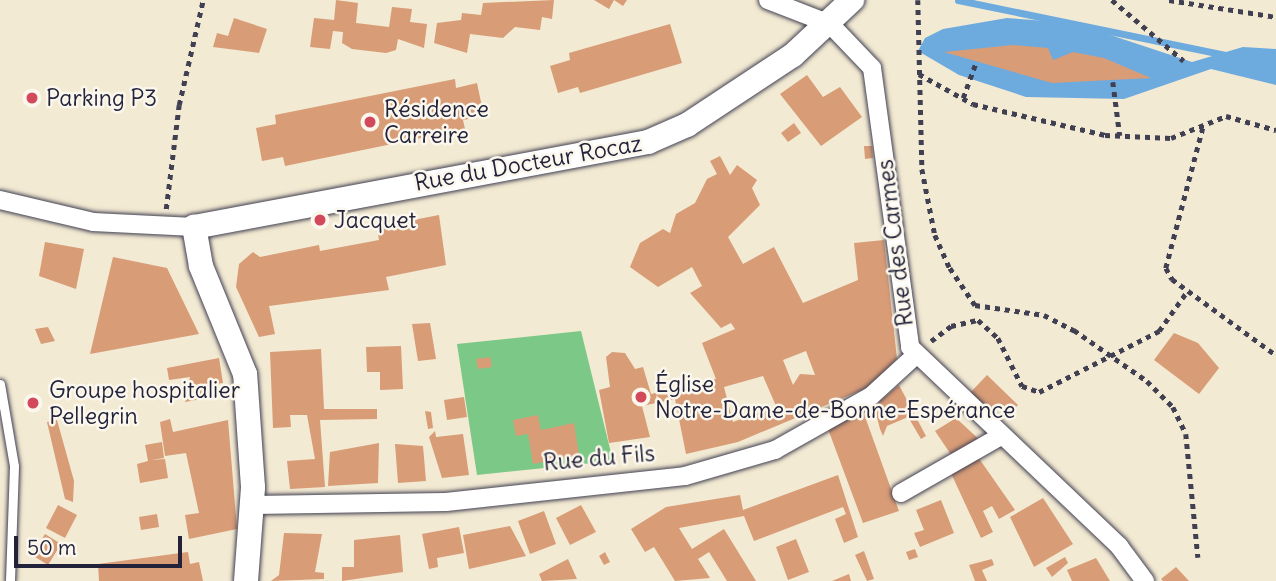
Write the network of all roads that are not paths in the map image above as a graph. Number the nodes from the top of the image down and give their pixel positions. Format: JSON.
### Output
{"nodes":[{"id":1,"x":768,"y":0,"type":"edge"},
{"id":2,"x":852,"y":0,"type":"edge"},
{"id":3,"x":830,"y":24,"type":"junction"},
{"id":4,"x":0,"y":200,"type":"edge"},
{"id":5,"x":194,"y":227,"type":"junction"},
{"id":6,"x":917,"y":354,"type":"junction"},
{"id":7,"x":0,"y":384,"type":"edge"},
{"id":8,"x":1002,"y":436,"type":"junction"},
{"id":9,"x":901,"y":493,"type":"dead end"},
{"id":10,"x":253,"y":505,"type":"junction"},
{"id":11,"x":10,"y":581,"type":"edge"},
{"id":12,"x":246,"y":581,"type":"edge"},
{"id":13,"x":1146,"y":581,"type":"edge"}],
"edges":[{"from":1,"to":3,"type":"street"},
{"from":2,"to":3,"type":"street"},
{"from":3,"to":5,"type":"street","name":"Rue du Docteur Rocaz"},
{"from":3,"to":6,"type":"street","name":"Rue des Carmes"},
{"from":4,"to":5,"type":"street"},
{"from":5,"to":10,"type":"street"},
{"from":6,"to":8,"type":"street","name":"Rue des Carmes"},
{"from":6,"to":10,"type":"street","name":"Rue du Fils"},
{"from":7,"to":11,"type":"lane"},
{"from":8,"to":9,"type":"street"},
{"from":8,"to":13,"type":"street","name":"Rue des Carmes"},
{"from":10,"to":12,"type":"street"}]}
